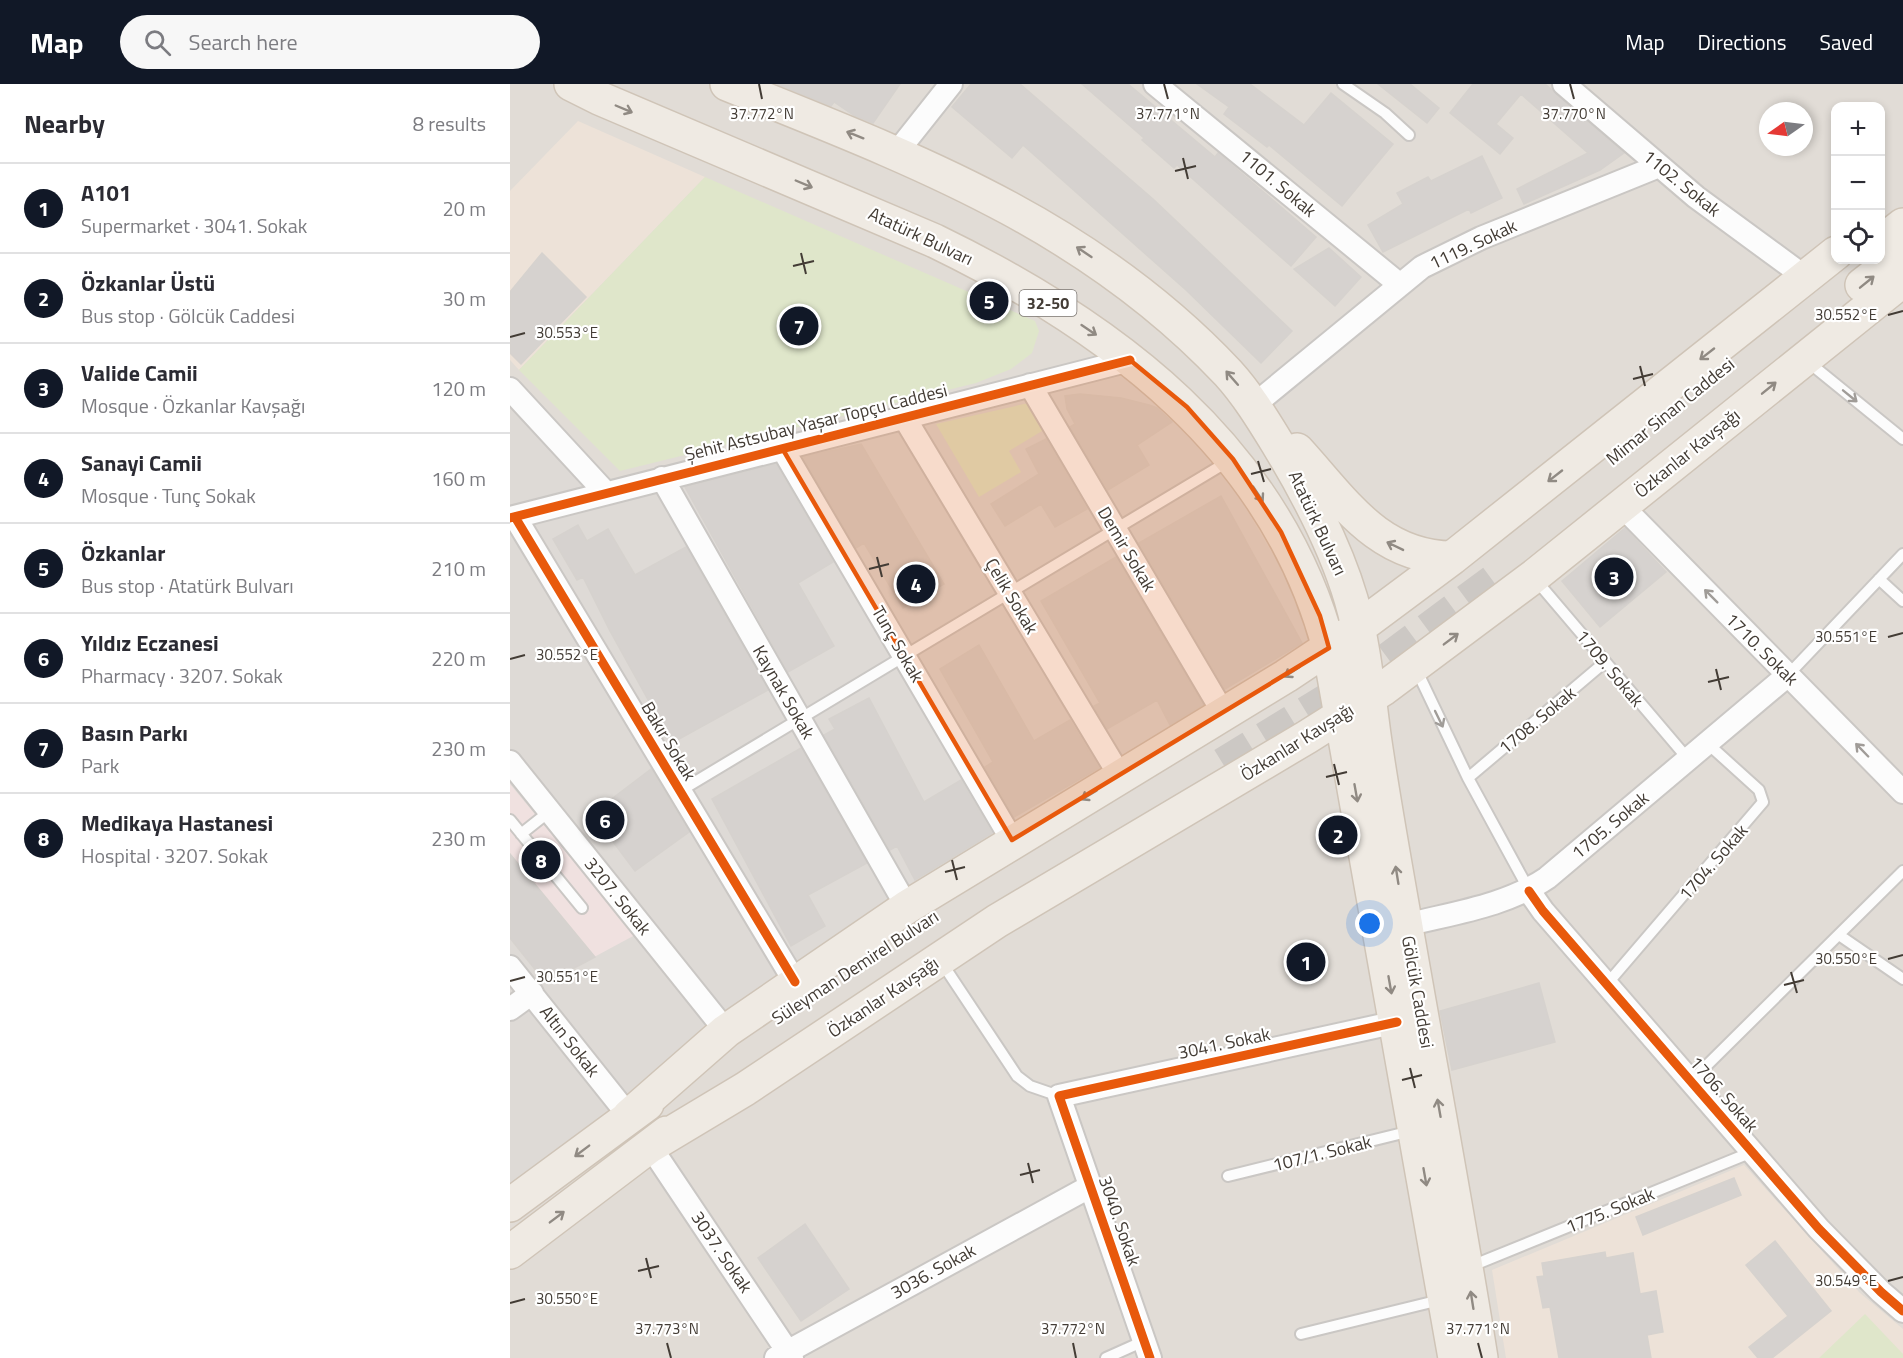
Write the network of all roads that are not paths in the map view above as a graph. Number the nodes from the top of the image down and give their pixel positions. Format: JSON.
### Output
{"nodes":[{"id":1,"x":571,"y":84,"type":"edge"},
{"id":2,"x":727,"y":84,"type":"edge"},
{"id":3,"x":951,"y":84,"type":"edge"},
{"id":4,"x":1155,"y":84,"type":"edge"},
{"id":5,"x":1343,"y":84,"type":"edge"},
{"id":6,"x":1564,"y":84,"type":"edge"},
{"id":7,"x":1409,"y":135,"type":"dead end"},
{"id":8,"x":897,"y":152,"type":"junction"},
{"id":9,"x":1659,"y":166,"type":"junction"},
{"id":10,"x":1903,"y":200,"type":"edge"},
{"id":11,"x":1885,"y":214,"type":"edge"},
{"id":12,"x":1903,"y":225,"type":"edge"},
{"id":13,"x":1885,"y":240,"type":"edge"},
{"id":14,"x":1903,"y":253,"type":"edge"},
{"id":15,"x":1831,"y":257,"type":"edge"},
{"id":16,"x":1855,"y":264,"type":"edge"},
{"id":17,"x":1805,"y":277,"type":"junction"},
{"id":18,"x":1903,"y":280,"type":"edge"},
{"id":19,"x":1399,"y":284,"type":"junction"},
{"id":20,"x":1804,"y":359,"type":"junction"},
{"id":21,"x":1130,"y":360,"type":"junction"},
{"id":22,"x":1030,"y":385,"type":"junction"},
{"id":23,"x":510,"y":390,"type":"edge"},
{"id":24,"x":1254,"y":405,"type":"junction"},
{"id":25,"x":904,"y":417,"type":"junction"},
{"id":26,"x":1903,"y":439,"type":"edge"},
{"id":27,"x":782,"y":448,"type":"junction"},
{"id":28,"x":1233,"y":459,"type":"junction"},
{"id":29,"x":662,"y":478,"type":"junction"},
{"id":30,"x":606,"y":493,"type":"junction"},
{"id":31,"x":1622,"y":506,"type":"junction"},
{"id":32,"x":512,"y":518,"type":"edge"},
{"id":33,"x":1115,"y":528,"type":"junction"},
{"id":34,"x":1903,"y":554,"type":"edge"},
{"id":35,"x":1475,"y":567,"type":"junction"},
{"id":36,"x":1533,"y":576,"type":"junction"},
{"id":37,"x":1879,"y":579,"type":"junction"},
{"id":38,"x":1010,"y":592,"type":"junction"},
{"id":39,"x":1903,"y":601,"type":"edge"},
{"id":40,"x":1358,"y":628,"type":"junction"},
{"id":41,"x":1329,"y":648,"type":"junction"},
{"id":42,"x":904,"y":655,"type":"junction"},
{"id":43,"x":1605,"y":662,"type":"junction"},
{"id":44,"x":1414,"y":666,"type":"junction"},
{"id":45,"x":1788,"y":675,"type":"junction"},
{"id":46,"x":1369,"y":698,"type":"junction"},
{"id":47,"x":1224,"y":714,"type":"junction"},
{"id":48,"x":1342,"y":715,"type":"junction"},
{"id":49,"x":799,"y":718,"type":"junction"},
{"id":50,"x":1707,"y":743,"type":"junction"},
{"id":51,"x":1688,"y":759,"type":"junction"},
{"id":52,"x":510,"y":762,"type":"edge"},
{"id":53,"x":1120,"y":776,"type":"junction"},
{"id":54,"x":1468,"y":778,"type":"junction"},
{"id":55,"x":680,"y":791,"type":"junction"},
{"id":56,"x":1903,"y":792,"type":"edge"},
{"id":57,"x":550,"y":811,"type":"junction"},
{"id":58,"x":510,"y":820,"type":"edge"},
{"id":59,"x":521,"y":834,"type":"junction"},
{"id":60,"x":1012,"y":840,"type":"junction"},
{"id":61,"x":1903,"y":872,"type":"edge"},
{"id":62,"x":1529,"y":891,"type":"junction"},
{"id":63,"x":907,"y":907,"type":"junction"},
{"id":64,"x":582,"y":908,"type":"dead end"},
{"id":65,"x":1406,"y":926,"type":"junction"},
{"id":66,"x":1839,"y":935,"type":"junction"},
{"id":67,"x":939,"y":959,"type":"junction"},
{"id":68,"x":510,"y":967,"type":"edge"},
{"id":69,"x":1903,"y":979,"type":"edge"},
{"id":70,"x":795,"y":982,"type":"junction"},
{"id":71,"x":1607,"y":984,"type":"junction"},
{"id":72,"x":532,"y":993,"type":"junction"},
{"id":73,"x":510,"y":1010,"type":"edge"},
{"id":74,"x":1396,"y":1022,"type":"junction"},
{"id":75,"x":726,"y":1031,"type":"junction"},
{"id":76,"x":1691,"y":1081,"type":"junction"},
{"id":77,"x":1059,"y":1096,"type":"junction"},
{"id":78,"x":629,"y":1116,"type":"junction"},
{"id":79,"x":1416,"y":1130,"type":"junction"},
{"id":80,"x":650,"y":1146,"type":"junction"},
{"id":81,"x":1752,"y":1152,"type":"junction"},
{"id":82,"x":1228,"y":1176,"type":"dead end"},
{"id":83,"x":1091,"y":1186,"type":"junction"},
{"id":84,"x":510,"y":1206,"type":"edge"},
{"id":85,"x":510,"y":1252,"type":"edge"},
{"id":86,"x":1467,"y":1268,"type":"junction"},
{"id":87,"x":1446,"y":1299,"type":"junction"},
{"id":88,"x":1903,"y":1311,"type":"edge"},
{"id":89,"x":1300,"y":1335,"type":"dead end"},
{"id":90,"x":1147,"y":1349,"type":"edge"},
{"id":91,"x":786,"y":1355,"type":"edge"},
{"id":92,"x":1106,"y":1358,"type":"edge"},
{"id":93,"x":1455,"y":1358,"type":"edge"},
{"id":94,"x":1481,"y":1358,"type":"edge"}],
"edges":[{"from":1,"to":21,"type":"main road","name":"Atatürk Bulvarı","number":"32-50","one_way":true},
{"from":8,"to":2,"type":"main road","name":"Atatürk Bulvarı","one_way":true},
{"from":3,"to":8,"type":"street"},
{"from":4,"to":19,"type":"street","name":"1101. Sokak"},
{"from":5,"to":7,"type":"lane"},
{"from":6,"to":9,"type":"street","name":"1102. Sokak"},
{"from":24,"to":8,"type":"main road","name":"Atatürk Bulvarı","one_way":true},
{"from":9,"to":17,"type":"street","name":"1102. Sokak"},
{"from":9,"to":19,"type":"street","name":"1119. Sokak"},
{"from":10,"to":11,"type":"main road"},
{"from":12,"to":13,"type":"main road"},
{"from":35,"to":14,"type":"main road","name":"Mimar Sinan Caddesi","one_way":true},
{"from":15,"to":17,"type":"main road"},
{"from":16,"to":35,"type":"main road","name":"Mimar Sinan Caddesi"},
{"from":17,"to":35,"type":"main road","one_way":true},
{"from":18,"to":20,"type":"main road","name":"Özkanlar Kavşağı"},
{"from":19,"to":24,"type":"street","name":"1119. Sokak"},
{"from":20,"to":26,"type":"lane","one_way":true},
{"from":31,"to":20,"type":"main road","name":"Özkanlar Kavşağı","one_way":true},
{"from":21,"to":22,"type":"street","name":"Şehit Astsubay Yaşar Topçu Caddesi"},
{"from":21,"to":28,"type":"main road","name":"Atatürk Bulvarı","number":"32-50"},
{"from":22,"to":25,"type":"street","name":"Şehit Astsubay Yaşar Topçu Caddesi"},
{"from":22,"to":33,"type":"street","name":"Demir Sokak"},
{"from":23,"to":30,"type":"street"},
{"from":35,"to":24,"type":"main road","one_way":true},
{"from":24,"to":40,"type":"main road","name":"Atatürk Bulvarı"},
{"from":25,"to":27,"type":"street","name":"Şehit Astsubay Yaşar Topçu Caddesi"},
{"from":25,"to":38,"type":"street","name":"Çelik Sokak"},
{"from":27,"to":29,"type":"street","name":"Şehit Astsubay Yaşar Topçu Caddesi"},
{"from":27,"to":42,"type":"street","name":"Tunç Sokak"},
{"from":28,"to":33,"type":"lane"},
{"from":28,"to":41,"type":"main road","name":"Atatürk Bulvarı","number":"32-50","one_way":true},
{"from":29,"to":30,"type":"street","name":"Şehit Astsubay Yaşar Topçu Caddesi"},
{"from":29,"to":49,"type":"street","name":"Kaynak Sokak"},
{"from":30,"to":32,"type":"street","name":"Şehit Astsubay Yaşar Topçu Caddesi"},
{"from":31,"to":36,"type":"main road","name":"Özkanlar Kavşağı"},
{"from":45,"to":31,"type":"street","name":"1710. Sokak","one_way":true},
{"from":32,"to":55,"type":"street","name":"Bakır Sokak"},
{"from":33,"to":38,"type":"lane"},
{"from":33,"to":47,"type":"street","name":"Demir Sokak"},
{"from":34,"to":37,"type":"lane"},
{"from":35,"to":40,"type":"main road"},
{"from":36,"to":43,"type":"lane","name":"1709. Sokak"},
{"from":44,"to":36,"type":"main road","name":"Özkanlar Kavşağı","one_way":true},
{"from":37,"to":39,"type":"lane"},
{"from":37,"to":45,"type":"lane"},
{"from":38,"to":42,"type":"lane"},
{"from":38,"to":53,"type":"street","name":"Çelik Sokak"},
{"from":40,"to":41,"type":"main road"},
{"from":40,"to":46,"type":"main road","name":"Atatürk Bulvarı"},
{"from":41,"to":47,"type":"main road","one_way":true},
{"from":41,"to":48,"type":"main road","name":"Atatürk Bulvarı","number":"32-50"},
{"from":42,"to":49,"type":"lane"},
{"from":42,"to":60,"type":"street","name":"Tunç Sokak"},
{"from":43,"to":51,"type":"lane","name":"1709. Sokak"},
{"from":43,"to":54,"type":"lane","name":"1708. Sokak"},
{"from":44,"to":46,"type":"main road","name":"Özkanlar Kavşağı"},
{"from":44,"to":54,"type":"lane","name":"1706. Sokak","one_way":true},
{"from":45,"to":50,"type":"street","name":"1705. Sokak"},
{"from":56,"to":45,"type":"street","name":"1710. Sokak","one_way":true},
{"from":46,"to":48,"type":"main road","name":"Özkanlar Kavşağı"},
{"from":65,"to":46,"type":"main road","name":"Gölcük Caddesi","one_way":true},
{"from":47,"to":53,"type":"main road"},
{"from":48,"to":67,"type":"main road","name":"Özkanlar Kavşağı"},
{"from":48,"to":74,"type":"main road","name":"Gölcük Caddesi","number":"32-50","one_way":true},
{"from":49,"to":55,"type":"lane"},
{"from":49,"to":63,"type":"street","name":"Kaynak Sokak"},
{"from":50,"to":51,"type":"street","name":"1705. Sokak"},
{"from":50,"to":71,"type":"lane","name":"1704. Sokak"},
{"from":51,"to":62,"type":"street","name":"1705. Sokak"},
{"from":52,"to":57,"type":"street","name":"3207. Sokak"},
{"from":53,"to":60,"type":"main road","one_way":true},
{"from":54,"to":62,"type":"lane","name":"1706. Sokak"},
{"from":55,"to":70,"type":"street","name":"Bakır Sokak"},
{"from":57,"to":59,"type":"lane"},
{"from":57,"to":75,"type":"street","name":"3207. Sokak"},
{"from":58,"to":59,"type":"lane"},
{"from":59,"to":64,"type":"lane"},
{"from":60,"to":63,"type":"main road"},
{"from":61,"to":66,"type":"lane"},
{"from":62,"to":65,"type":"street","name":"1705. Sokak"},
{"from":62,"to":71,"type":"street","name":"1706. Sokak"},
{"from":63,"to":70,"type":"main road"},
{"from":86,"to":65,"type":"main road","name":"Gölcük Caddesi","one_way":true},
{"from":66,"to":69,"type":"lane"},
{"from":66,"to":76,"type":"lane"},
{"from":67,"to":77,"type":"lane"},
{"from":67,"to":80,"type":"main road","name":"Özkanlar Kavşağı"},
{"from":68,"to":72,"type":"street","name":"Altın Sokak"},
{"from":70,"to":75,"type":"main road"},
{"from":71,"to":76,"type":"street","name":"1706. Sokak"},
{"from":72,"to":73,"type":"street"},
{"from":72,"to":78,"type":"street","name":"Altın Sokak"},
{"from":74,"to":77,"type":"street","name":"3041. Sokak"},
{"from":74,"to":79,"type":"main road","name":"Gölcük Caddesi","number":"32-50"},
{"from":75,"to":78,"type":"main road"},
{"from":76,"to":81,"type":"street","name":"1706. Sokak"},
{"from":77,"to":83,"type":"street","name":"3040. Sokak"},
{"from":78,"to":80,"type":"main road","name":"Süleyman Demirel Bulvarı"},
{"from":78,"to":84,"type":"main road","name":"Süleyman Demirel Bulvarı","one_way":true},
{"from":79,"to":82,"type":"lane","name":"107/1. Sokak"},
{"from":79,"to":87,"type":"main road","name":"Gölcük Caddesi","number":"32-50","one_way":true},
{"from":85,"to":80,"type":"main road","one_way":true},
{"from":80,"to":91,"type":"street","name":"3037. Sokak"},
{"from":81,"to":86,"type":"lane","name":"1775. Sokak"},
{"from":81,"to":88,"type":"street","name":"1706. Sokak"},
{"from":83,"to":90,"type":"street","name":"3040. Sokak"},
{"from":83,"to":91,"type":"street","name":"3036. Sokak"},
{"from":94,"to":86,"type":"main road","name":"Gölcük Caddesi","one_way":true},
{"from":87,"to":89,"type":"lane"},
{"from":87,"to":93,"type":"main road","name":"Gölcük Caddesi","number":"32-50"},
{"from":90,"to":92,"type":"lane"}]}
